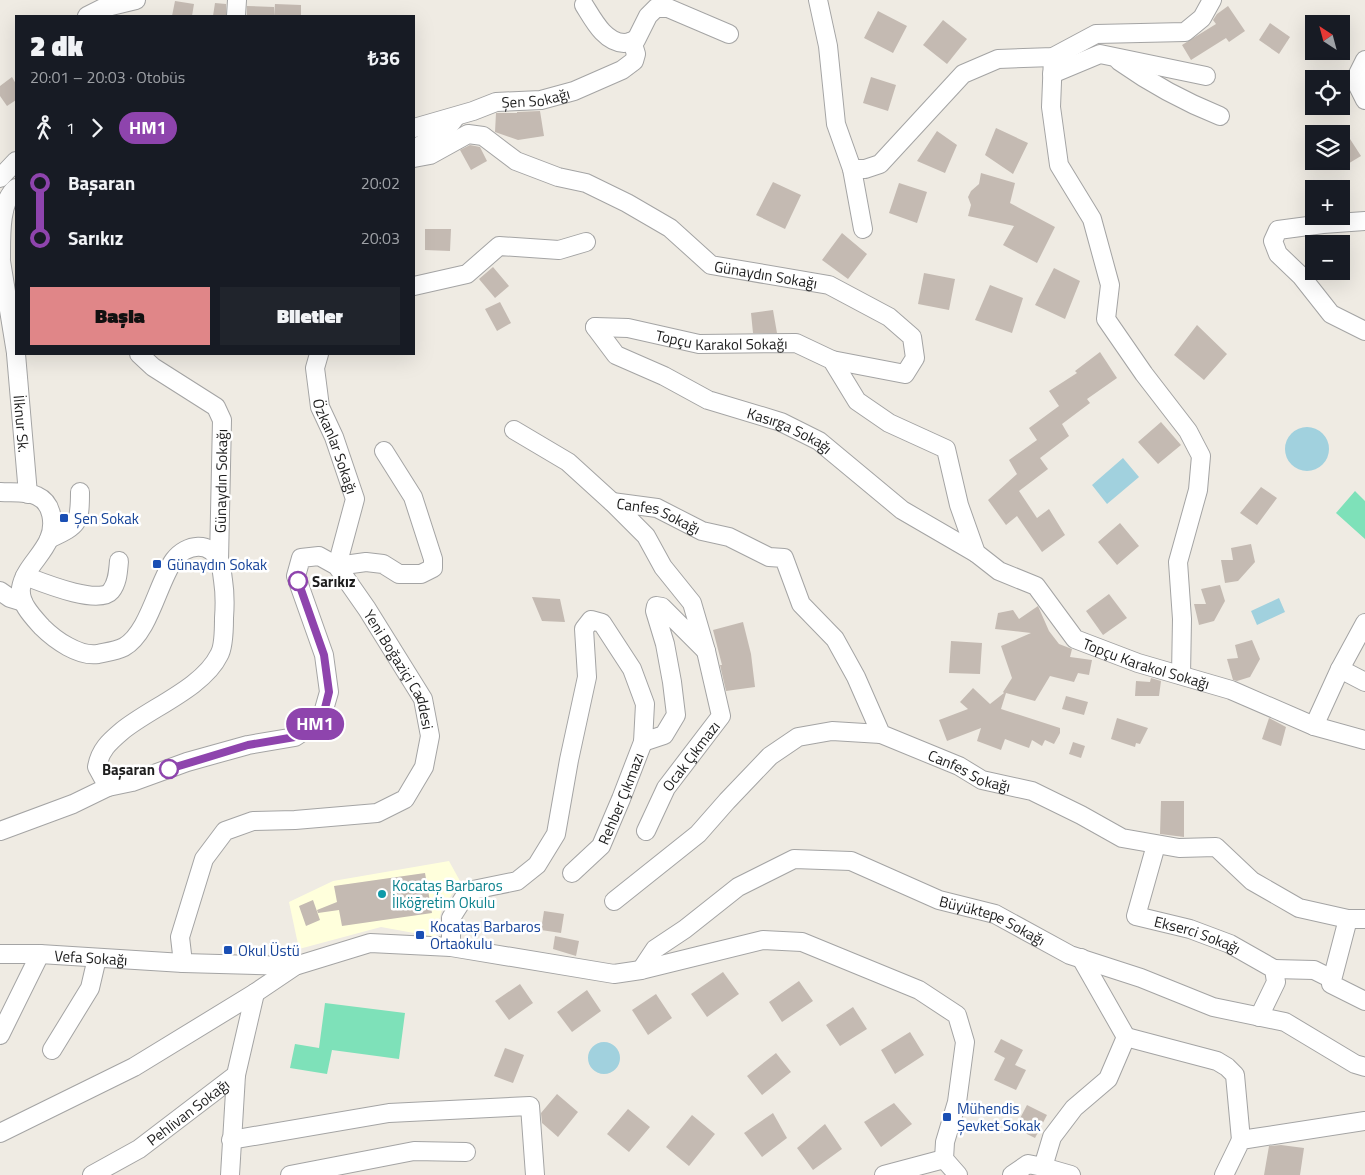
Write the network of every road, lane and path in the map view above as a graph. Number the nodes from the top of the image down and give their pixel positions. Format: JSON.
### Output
{"nodes":[{"id":1,"x":136,"y":0,"type":"edge"},
{"id":2,"x":146,"y":0,"type":"edge"},
{"id":3,"x":236,"y":0,"type":"edge"},
{"id":4,"x":818,"y":0,"type":"edge"},
{"id":5,"x":1212,"y":0,"type":"edge"},
{"id":6,"x":584,"y":5,"type":"dead end"},
{"id":7,"x":89,"y":15,"type":"edge"},
{"id":8,"x":135,"y":15,"type":"edge"},
{"id":9,"x":236,"y":15,"type":"edge"},
{"id":10,"x":729,"y":34,"type":"dead end"},
{"id":11,"x":632,"y":41,"type":"junction"},
{"id":12,"x":1112,"y":57,"type":"junction"},
{"id":13,"x":1365,"y":60,"type":"edge"},
{"id":14,"x":1053,"y":65,"type":"junction"},
{"id":15,"x":1206,"y":76,"type":"dead end"},
{"id":16,"x":1365,"y":100,"type":"edge"},
{"id":17,"x":1220,"y":116,"type":"dead end"},
{"id":18,"x":455,"y":117,"type":"junction"},
{"id":19,"x":415,"y":128,"type":"edge"},
{"id":20,"x":415,"y":147,"type":"edge"},
{"id":21,"x":0,"y":154,"type":"edge"},
{"id":22,"x":15,"y":156,"type":"edge"},
{"id":23,"x":415,"y":158,"type":"edge"},
{"id":24,"x":15,"y":162,"type":"edge"},
{"id":25,"x":852,"y":169,"type":"junction"},
{"id":26,"x":0,"y":178,"type":"edge"},
{"id":27,"x":15,"y":189,"type":"edge"},
{"id":28,"x":1365,"y":221,"type":"edge"},
{"id":29,"x":863,"y":229,"type":"dead end"},
{"id":30,"x":586,"y":242,"type":"dead end"},
{"id":31,"x":0,"y":256,"type":"edge"},
{"id":32,"x":415,"y":286,"type":"edge"},
{"id":33,"x":595,"y":327,"type":"joint"},
{"id":34,"x":1365,"y":331,"type":"edge"},
{"id":35,"x":15,"y":347,"type":"edge"},
{"id":36,"x":16,"y":355,"type":"edge"},
{"id":37,"x":140,"y":355,"type":"edge"},
{"id":38,"x":319,"y":355,"type":"edge"},
{"id":39,"x":832,"y":360,"type":"junction"},
{"id":40,"x":514,"y":430,"type":"dead end"},
{"id":41,"x":384,"y":452,"type":"dead end"},
{"id":42,"x":0,"y":492,"type":"edge"},
{"id":43,"x":80,"y":492,"type":"dead end"},
{"id":44,"x":28,"y":494,"type":"junction"},
{"id":45,"x":612,"y":502,"type":"junction"},
{"id":46,"x":49,"y":539,"type":"junction"},
{"id":47,"x":976,"y":553,"type":"junction"},
{"id":48,"x":219,"y":560,"type":"junction"},
{"id":49,"x":119,"y":561,"type":"dead end"},
{"id":50,"x":337,"y":566,"type":"junction"},
{"id":51,"x":25,"y":576,"type":"junction"},
{"id":52,"x":0,"y":582,"type":"edge"},
{"id":53,"x":11,"y":597,"type":"edge"},
{"id":54,"x":1365,"y":623,"type":"edge"},
{"id":55,"x":706,"y":651,"type":"junction"},
{"id":56,"x":1340,"y":669,"type":"junction"},
{"id":57,"x":1182,"y":675,"type":"junction"},
{"id":58,"x":1365,"y":682,"type":"edge"},
{"id":59,"x":1314,"y":726,"type":"junction"},
{"id":60,"x":881,"y":734,"type":"junction"},
{"id":61,"x":1365,"y":740,"type":"edge"},
{"id":62,"x":643,"y":742,"type":"junction"},
{"id":63,"x":108,"y":787,"type":"junction"},
{"id":64,"x":0,"y":831,"type":"edge"},
{"id":65,"x":646,"y":831,"type":"dead end"},
{"id":66,"x":1156,"y":845,"type":"junction"},
{"id":67,"x":572,"y":873,"type":"dead end"},
{"id":68,"x":614,"y":902,"type":"dead end"},
{"id":69,"x":1357,"y":919,"type":"edge"},
{"id":70,"x":451,"y":947,"type":"junction"},
{"id":71,"x":0,"y":954,"type":"edge"},
{"id":72,"x":40,"y":954,"type":"junction"},
{"id":73,"x":97,"y":958,"type":"junction"},
{"id":74,"x":1081,"y":958,"type":"junction"},
{"id":75,"x":183,"y":963,"type":"junction"},
{"id":76,"x":295,"y":966,"type":"junction"},
{"id":77,"x":1274,"y":969,"type":"junction"},
{"id":78,"x":640,"y":970,"type":"junction"},
{"id":79,"x":1332,"y":978,"type":"junction"},
{"id":80,"x":255,"y":993,"type":"junction"},
{"id":81,"x":1365,"y":1001,"type":"edge"},
{"id":82,"x":1259,"y":1017,"type":"junction"},
{"id":83,"x":0,"y":1035,"type":"edge"},
{"id":84,"x":1126,"y":1037,"type":"junction"},
{"id":85,"x":52,"y":1050,"type":"dead end"},
{"id":86,"x":1365,"y":1067,"type":"edge"},
{"id":87,"x":236,"y":1075,"type":"junction"},
{"id":88,"x":1365,"y":1121,"type":"edge"},
{"id":89,"x":0,"y":1133,"type":"edge"},
{"id":90,"x":231,"y":1140,"type":"junction"},
{"id":91,"x":1242,"y":1140,"type":"junction"},
{"id":92,"x":466,"y":1152,"type":"dead end"},
{"id":93,"x":944,"y":1159,"type":"junction"},
{"id":94,"x":1043,"y":1167,"type":"junction"},
{"id":95,"x":92,"y":1175,"type":"edge"},
{"id":96,"x":230,"y":1175,"type":"edge"},
{"id":97,"x":290,"y":1175,"type":"edge"},
{"id":98,"x":535,"y":1175,"type":"edge"},
{"id":99,"x":884,"y":1175,"type":"edge"},
{"id":100,"x":958,"y":1175,"type":"edge"},
{"id":101,"x":1012,"y":1175,"type":"edge"},
{"id":102,"x":1071,"y":1175,"type":"edge"},
{"id":103,"x":1224,"y":1175,"type":"edge"}],
"edges":[{"from":1,"to":7,"type":"street"},
{"from":2,"to":8,"type":"street"},
{"from":3,"to":9,"type":"street"},
{"from":4,"to":25,"type":"street"},
{"from":5,"to":14,"type":"street"},
{"from":6,"to":11,"type":"street"},
{"from":10,"to":11,"type":"street"},
{"from":11,"to":18,"type":"street","name":"Şen Sokağı"},
{"from":12,"to":14,"type":"street"},
{"from":12,"to":15,"type":"street"},
{"from":12,"to":17,"type":"street"},
{"from":13,"to":16,"type":"street"},
{"from":14,"to":25,"type":"street"},
{"from":14,"to":57,"type":"street"},
{"from":18,"to":19,"type":"street","name":"Şen Sokağı"},
{"from":18,"to":20,"type":"street"},
{"from":21,"to":22,"type":"street"},
{"from":23,"to":39,"type":"street","name":"Günaydın Sokağı"},
{"from":24,"to":26,"type":"street"},
{"from":25,"to":29,"type":"street"},
{"from":27,"to":31,"type":"street","name":"İlknur Sk."},
{"from":28,"to":34,"type":"street"},
{"from":30,"to":32,"type":"street"},
{"from":31,"to":35,"type":"street","name":"İlknur Sk."},
{"from":33,"to":39,"type":"street","name":"Topçu Karakol Sokağı"},
{"from":33,"to":47,"type":"street","name":"Kasırga Sokağı"},
{"from":36,"to":44,"type":"street","name":"İlknur Sk."},
{"from":37,"to":48,"type":"street","name":"Günaydın Sokağı"},
{"from":38,"to":50,"type":"street","name":"Özkanlar Sokağı"},
{"from":39,"to":47,"type":"street"},
{"from":40,"to":45,"type":"street"},
{"from":41,"to":50,"type":"street"},
{"from":42,"to":44,"type":"street"},
{"from":43,"to":46,"type":"street"},
{"from":44,"to":46,"type":"street"},
{"from":45,"to":55,"type":"street","name":"Canfes Sokağı"},
{"from":45,"to":60,"type":"street","name":"Canfes Sokağı"},
{"from":46,"to":51,"type":"street"},
{"from":47,"to":57,"type":"street","name":"Topçu Karakol Sokağı"},
{"from":48,"to":53,"type":"street"},
{"from":48,"to":63,"type":"street"},
{"from":49,"to":51,"type":"street"},
{"from":50,"to":63,"type":"street"},
{"from":50,"to":75,"type":"street","name":"Yeni Boğaziçi Caddesi"},
{"from":51,"to":53,"type":"street"},
{"from":52,"to":53,"type":"street"},
{"from":54,"to":56,"type":"street"},
{"from":55,"to":62,"type":"street"},
{"from":55,"to":65,"type":"street","name":"Ocak Çıkmazı"},
{"from":56,"to":58,"type":"street"},
{"from":56,"to":59,"type":"street"},
{"from":57,"to":59,"type":"street","name":"Topçu Karakol Sokağı"},
{"from":59,"to":61,"type":"street","name":"Topçu Karakol Sokağı"},
{"from":60,"to":66,"type":"street","name":"Canfes Sokağı"},
{"from":60,"to":68,"type":"street"},
{"from":62,"to":67,"type":"street","name":"Rehber Çıkmazı"},
{"from":62,"to":70,"type":"street"},
{"from":63,"to":64,"type":"street"},
{"from":66,"to":69,"type":"street","name":"Canfes Sokağı"},
{"from":66,"to":77,"type":"street","name":"Ekserci Sokağı"},
{"from":69,"to":79,"type":"street"},
{"from":70,"to":76,"type":"street"},
{"from":70,"to":78,"type":"street"},
{"from":71,"to":72,"type":"street","name":"Vefa Sokağı"},
{"from":72,"to":73,"type":"street","name":"Vefa Sokağı"},
{"from":72,"to":83,"type":"street"},
{"from":73,"to":75,"type":"street","name":"Vefa Sokağı"},
{"from":73,"to":85,"type":"street"},
{"from":74,"to":78,"type":"street","name":"Büyüktepe Sokağı"},
{"from":74,"to":82,"type":"street","name":"Büyüktepe Sokağı"},
{"from":74,"to":84,"type":"street"},
{"from":75,"to":76,"type":"street","name":"Vefa Sokağı"},
{"from":76,"to":80,"type":"street"},
{"from":77,"to":79,"type":"street"},
{"from":77,"to":82,"type":"street"},
{"from":78,"to":93,"type":"street"},
{"from":79,"to":81,"type":"street"},
{"from":80,"to":87,"type":"street","name":"Pehlivan Sokağı"},
{"from":80,"to":89,"type":"street"},
{"from":82,"to":86,"type":"street","name":"Büyüktepe Sokağı"},
{"from":84,"to":91,"type":"street"},
{"from":84,"to":94,"type":"street"},
{"from":87,"to":90,"type":"street"},
{"from":87,"to":95,"type":"street","name":"Pehlivan Sokağı"},
{"from":88,"to":91,"type":"street"},
{"from":90,"to":96,"type":"street"},
{"from":90,"to":98,"type":"street"},
{"from":91,"to":103,"type":"street"},
{"from":92,"to":97,"type":"street"},
{"from":93,"to":99,"type":"street"},
{"from":93,"to":100,"type":"street"},
{"from":94,"to":101,"type":"street"},
{"from":94,"to":102,"type":"street"}]}
